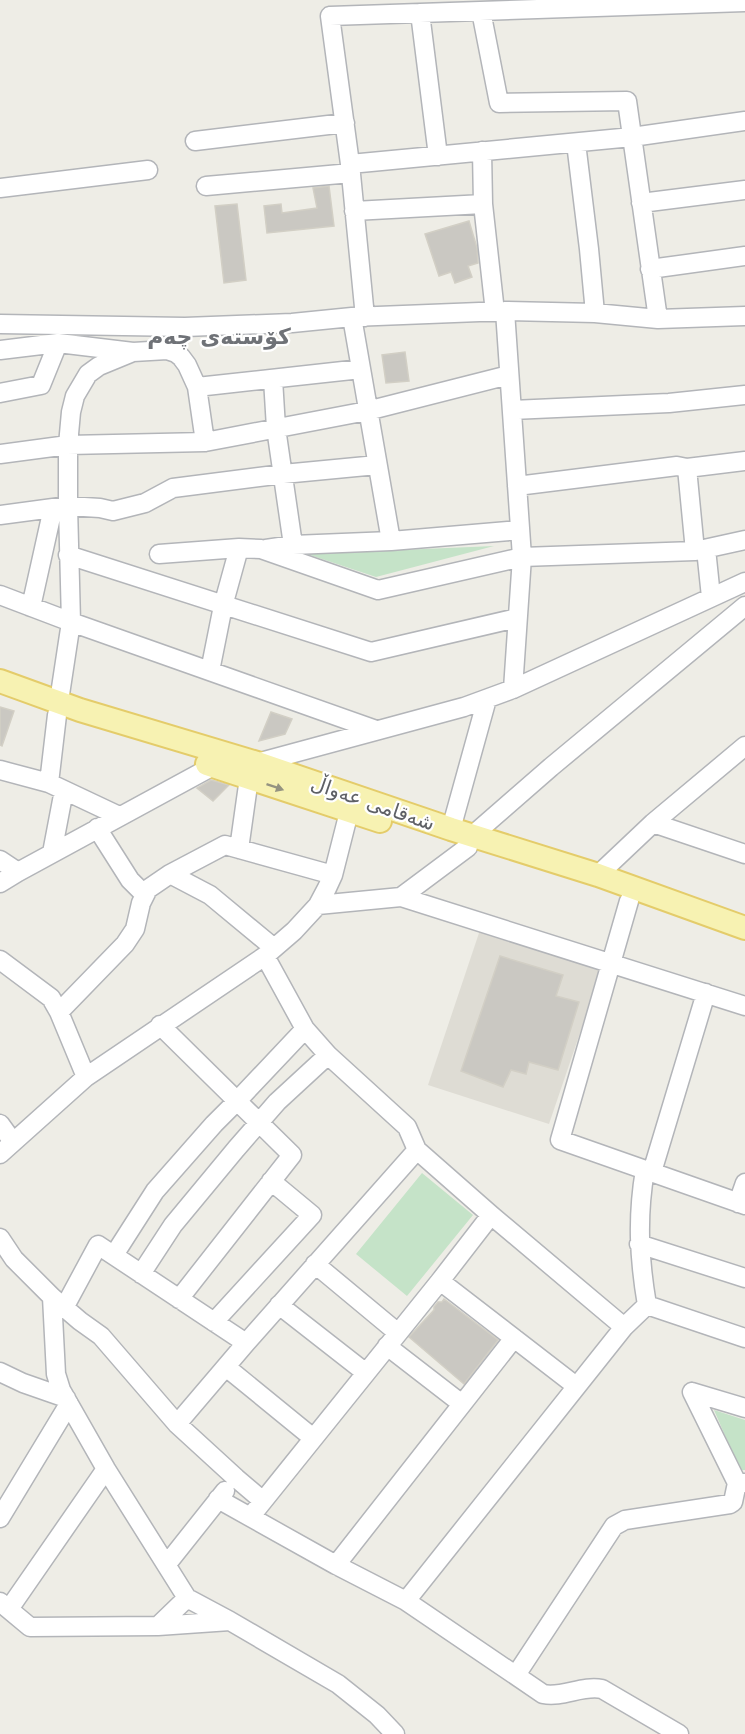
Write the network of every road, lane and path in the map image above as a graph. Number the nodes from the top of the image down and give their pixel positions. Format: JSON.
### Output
{"nodes":[{"id":1,"x":745,"y":2,"type":"edge"},
{"id":2,"x":481,"y":11,"type":"junction"},
{"id":3,"x":420,"y":13,"type":"junction"},
{"id":4,"x":745,"y":121,"type":"edge"},
{"id":5,"x":345,"y":123,"type":"junction"},
{"id":6,"x":632,"y":137,"type":"junction"},
{"id":7,"x":195,"y":141,"type":"dead end"},
{"id":8,"x":576,"y":142,"type":"junction"},
{"id":9,"x":482,"y":151,"type":"junction"},
{"id":10,"x":438,"y":156,"type":"junction"},
{"id":11,"x":351,"y":168,"type":"junction"},
{"id":12,"x":148,"y":170,"type":"dead end"},
{"id":13,"x":206,"y":186,"type":"dead end"},
{"id":14,"x":0,"y":188,"type":"edge"},
{"id":15,"x":745,"y":190,"type":"edge"},
{"id":16,"x":641,"y":202,"type":"junction"},
{"id":17,"x":483,"y":204,"type":"junction"},
{"id":18,"x":354,"y":211,"type":"junction"},
{"id":19,"x":745,"y":256,"type":"edge"},
{"id":20,"x":651,"y":269,"type":"junction"},
{"id":21,"x":500,"y":311,"type":"junction"},
{"id":22,"x":595,"y":313,"type":"junction"},
{"id":23,"x":745,"y":316,"type":"edge"},
{"id":24,"x":359,"y":317,"type":"junction"},
{"id":25,"x":658,"y":319,"type":"junction"},
{"id":26,"x":0,"y":324,"type":"edge"},
{"id":27,"x":58,"y":344,"type":"junction"},
{"id":28,"x":0,"y":350,"type":"edge"},
{"id":29,"x":133,"y":352,"type":"junction"},
{"id":30,"x":361,"y":369,"type":"junction"},
{"id":31,"x":509,"y":375,"type":"junction"},
{"id":32,"x":273,"y":379,"type":"junction"},
{"id":33,"x":197,"y":387,"type":"junction"},
{"id":34,"x":0,"y":393,"type":"edge"},
{"id":35,"x":745,"y":395,"type":"edge"},
{"id":36,"x":512,"y":410,"type":"junction"},
{"id":37,"x":367,"y":411,"type":"junction"},
{"id":38,"x":276,"y":428,"type":"junction"},
{"id":39,"x":205,"y":442,"type":"junction"},
{"id":40,"x":68,"y":445,"type":"junction"},
{"id":41,"x":0,"y":454,"type":"edge"},
{"id":42,"x":745,"y":461,"type":"edge"},
{"id":43,"x":377,"y":465,"type":"junction"},
{"id":44,"x":687,"y":468,"type":"junction"},
{"id":45,"x":283,"y":474,"type":"junction"},
{"id":46,"x":517,"y":486,"type":"junction"},
{"id":47,"x":60,"y":507,"type":"junction"},
{"id":48,"x":0,"y":514,"type":"edge"},
{"id":49,"x":519,"y":530,"type":"junction"},
{"id":50,"x":745,"y":540,"type":"edge"},
{"id":51,"x":391,"y":541,"type":"junction"},
{"id":52,"x":293,"y":545,"type":"junction"},
{"id":53,"x":240,"y":548,"type":"junction"},
{"id":54,"x":261,"y":549,"type":"junction"},
{"id":55,"x":701,"y":550,"type":"junction"},
{"id":56,"x":159,"y":554,"type":"dead end"},
{"id":57,"x":68,"y":555,"type":"junction"},
{"id":58,"x":522,"y":557,"type":"junction"},
{"id":59,"x":745,"y":582,"type":"edge"},
{"id":60,"x":0,"y":595,"type":"edge"},
{"id":61,"x":711,"y":597,"type":"junction"},
{"id":62,"x":223,"y":606,"type":"junction"},
{"id":63,"x":745,"y":606,"type":"edge"},
{"id":64,"x":31,"y":607,"type":"junction"},
{"id":65,"x":517,"y":618,"type":"junction"},
{"id":66,"x":71,"y":622,"type":"junction"},
{"id":67,"x":210,"y":671,"type":"junction"},
{"id":68,"x":0,"y":681,"type":"edge"},
{"id":69,"x":513,"y":689,"type":"junction"},
{"id":70,"x":0,"y":696,"type":"edge"},
{"id":71,"x":487,"y":699,"type":"junction"},
{"id":72,"x":58,"y":708,"type":"junction"},
{"id":73,"x":376,"y":730,"type":"junction"},
{"id":74,"x":745,"y":746,"type":"edge"},
{"id":75,"x":220,"y":760,"type":"junction"},
{"id":76,"x":0,"y":770,"type":"edge"},
{"id":77,"x":253,"y":771,"type":"junction"},
{"id":78,"x":57,"y":787,"type":"junction"},
{"id":79,"x":349,"y":812,"type":"junction"},
{"id":80,"x":119,"y":816,"type":"junction"},
{"id":81,"x":653,"y":823,"type":"junction"},
{"id":82,"x":98,"y":828,"type":"junction"},
{"id":83,"x":451,"y":829,"type":"junction"},
{"id":84,"x":471,"y":841,"type":"junction"},
{"id":85,"x":239,"y":849,"type":"junction"},
{"id":86,"x":52,"y":853,"type":"junction"},
{"id":87,"x":745,"y":854,"type":"edge"},
{"id":88,"x":0,"y":860,"type":"edge"},
{"id":89,"x":18,"y":872,"type":"junction"},
{"id":90,"x":170,"y":874,"type":"junction"},
{"id":91,"x":333,"y":875,"type":"junction"},
{"id":92,"x":598,"y":875,"type":"junction"},
{"id":93,"x":0,"y":883,"type":"edge"},
{"id":94,"x":145,"y":895,"type":"junction"},
{"id":95,"x":401,"y":897,"type":"junction"},
{"id":96,"x":628,"y":901,"type":"junction"},
{"id":97,"x":318,"y":905,"type":"junction"},
{"id":98,"x":745,"y":928,"type":"edge"},
{"id":99,"x":745,"y":941,"type":"edge"},
{"id":100,"x":269,"y":952,"type":"junction"},
{"id":101,"x":0,"y":960,"type":"edge"},
{"id":102,"x":610,"y":962,"type":"junction"},
{"id":103,"x":706,"y":993,"type":"junction"},
{"id":104,"x":745,"y":1006,"type":"edge"},
{"id":105,"x":59,"y":1012,"type":"junction"},
{"id":106,"x":160,"y":1025,"type":"junction"},
{"id":107,"x":305,"y":1029,"type":"junction"},
{"id":108,"x":328,"y":1055,"type":"junction"},
{"id":109,"x":86,"y":1077,"type":"junction"},
{"id":110,"x":237,"y":1101,"type":"junction"},
{"id":111,"x":259,"y":1123,"type":"junction"},
{"id":112,"x":0,"y":1124,"type":"edge"},
{"id":113,"x":7,"y":1148,"type":"edge"},
{"id":114,"x":417,"y":1150,"type":"junction"},
{"id":115,"x":648,"y":1171,"type":"junction"},
{"id":116,"x":271,"y":1181,"type":"junction"},
{"id":117,"x":745,"y":1183,"type":"edge"},
{"id":118,"x":742,"y":1204,"type":"edge"},
{"id":119,"x":491,"y":1215,"type":"junction"},
{"id":120,"x":0,"y":1238,"type":"edge"},
{"id":121,"x":639,"y":1244,"type":"junction"},
{"id":122,"x":114,"y":1255,"type":"junction"},
{"id":123,"x":315,"y":1264,"type":"junction"},
{"id":124,"x":141,"y":1274,"type":"junction"},
{"id":125,"x":745,"y":1278,"type":"edge"},
{"id":126,"x":440,"y":1281,"type":"junction"},
{"id":127,"x":179,"y":1299,"type":"junction"},
{"id":128,"x":58,"y":1303,"type":"junction"},
{"id":129,"x":279,"y":1305,"type":"junction"},
{"id":130,"x":647,"y":1305,"type":"junction"},
{"id":131,"x":214,"y":1322,"type":"junction"},
{"id":132,"x":624,"y":1327,"type":"junction"},
{"id":133,"x":514,"y":1338,"type":"junction"},
{"id":134,"x":745,"y":1338,"type":"edge"},
{"id":135,"x":393,"y":1340,"type":"junction"},
{"id":136,"x":246,"y":1343,"type":"junction"},
{"id":137,"x":226,"y":1367,"type":"junction"},
{"id":138,"x":0,"y":1372,"type":"edge"},
{"id":139,"x":366,"y":1373,"type":"junction"},
{"id":140,"x":576,"y":1386,"type":"junction"},
{"id":141,"x":67,"y":1401,"type":"junction"},
{"id":142,"x":462,"y":1404,"type":"junction"},
{"id":143,"x":745,"y":1408,"type":"edge"},
{"id":144,"x":177,"y":1424,"type":"junction"},
{"id":145,"x":313,"y":1438,"type":"junction"},
{"id":146,"x":106,"y":1469,"type":"junction"},
{"id":147,"x":236,"y":1478,"type":"junction"},
{"id":148,"x":741,"y":1483,"type":"edge"},
{"id":149,"x":218,"y":1499,"type":"junction"},
{"id":150,"x":263,"y":1501,"type":"junction"},
{"id":151,"x":251,"y":1516,"type":"junction"},
{"id":152,"x":0,"y":1518,"type":"edge"},
{"id":153,"x":167,"y":1564,"type":"junction"},
{"id":154,"x":336,"y":1565,"type":"junction"},
{"id":155,"x":187,"y":1598,"type":"junction"},
{"id":156,"x":406,"y":1601,"type":"junction"},
{"id":157,"x":4,"y":1605,"type":"edge"},
{"id":158,"x":230,"y":1621,"type":"junction"},
{"id":159,"x":158,"y":1626,"type":"junction"},
{"id":160,"x":516,"y":1675,"type":"junction"},
{"id":161,"x":395,"y":1734,"type":"edge"},
{"id":162,"x":679,"y":1734,"type":"edge"}],
"edges":[{"from":1,"to":2,"type":"street"},
{"from":2,"to":3,"type":"street"},
{"from":2,"to":6,"type":"street"},
{"from":3,"to":5,"type":"street"},
{"from":3,"to":10,"type":"street"},
{"from":4,"to":6,"type":"street"},
{"from":5,"to":7,"type":"street"},
{"from":5,"to":11,"type":"street"},
{"from":6,"to":8,"type":"street"},
{"from":6,"to":16,"type":"street"},
{"from":8,"to":9,"type":"street"},
{"from":8,"to":22,"type":"street"},
{"from":9,"to":10,"type":"street"},
{"from":9,"to":17,"type":"street"},
{"from":10,"to":11,"type":"street"},
{"from":11,"to":13,"type":"street"},
{"from":11,"to":18,"type":"street"},
{"from":12,"to":14,"type":"street"},
{"from":15,"to":16,"type":"street"},
{"from":16,"to":20,"type":"street"},
{"from":17,"to":18,"type":"street"},
{"from":17,"to":21,"type":"street"},
{"from":18,"to":24,"type":"street"},
{"from":19,"to":20,"type":"street"},
{"from":20,"to":25,"type":"street"},
{"from":21,"to":22,"type":"street"},
{"from":21,"to":24,"type":"street"},
{"from":21,"to":31,"type":"street"},
{"from":22,"to":25,"type":"street"},
{"from":23,"to":25,"type":"street"},
{"from":24,"to":26,"type":"street"},
{"from":24,"to":30,"type":"street"},
{"from":27,"to":28,"type":"street"},
{"from":27,"to":29,"type":"street"},
{"from":27,"to":34,"type":"street"},
{"from":29,"to":33,"type":"street"},
{"from":29,"to":40,"type":"street"},
{"from":30,"to":32,"type":"street"},
{"from":30,"to":37,"type":"street"},
{"from":31,"to":36,"type":"street"},
{"from":31,"to":37,"type":"street"},
{"from":32,"to":33,"type":"street"},
{"from":32,"to":38,"type":"street"},
{"from":33,"to":39,"type":"street"},
{"from":35,"to":36,"type":"street"},
{"from":36,"to":46,"type":"street"},
{"from":37,"to":38,"type":"street"},
{"from":37,"to":43,"type":"street"},
{"from":38,"to":39,"type":"street"},
{"from":38,"to":45,"type":"street"},
{"from":39,"to":40,"type":"street"},
{"from":40,"to":41,"type":"street"},
{"from":40,"to":47,"type":"street"},
{"from":42,"to":44,"type":"street"},
{"from":43,"to":45,"type":"street"},
{"from":43,"to":51,"type":"street"},
{"from":44,"to":46,"type":"street"},
{"from":44,"to":55,"type":"street"},
{"from":45,"to":47,"type":"street"},
{"from":45,"to":52,"type":"street"},
{"from":46,"to":49,"type":"street"},
{"from":47,"to":48,"type":"street"},
{"from":47,"to":57,"type":"street"},
{"from":47,"to":64,"type":"street"},
{"from":49,"to":51,"type":"street"},
{"from":49,"to":58,"type":"street"},
{"from":50,"to":55,"type":"street"},
{"from":51,"to":52,"type":"street"},
{"from":52,"to":54,"type":"street"},
{"from":53,"to":54,"type":"street"},
{"from":53,"to":56,"type":"street"},
{"from":53,"to":62,"type":"street"},
{"from":54,"to":58,"type":"street"},
{"from":55,"to":58,"type":"street"},
{"from":55,"to":61,"type":"street"},
{"from":57,"to":62,"type":"street"},
{"from":57,"to":66,"type":"street"},
{"from":58,"to":65,"type":"street"},
{"from":59,"to":61,"type":"street"},
{"from":60,"to":64,"type":"street"},
{"from":61,"to":69,"type":"street"},
{"from":62,"to":65,"type":"street"},
{"from":62,"to":67,"type":"street"},
{"from":63,"to":84,"type":"street"},
{"from":64,"to":66,"type":"street"},
{"from":65,"to":69,"type":"street"},
{"from":66,"to":67,"type":"street"},
{"from":66,"to":72,"type":"street"},
{"from":67,"to":73,"type":"street"},
{"from":68,"to":72,"type":"main road","name":"شەقامی عەواڵ"},
{"from":69,"to":71,"type":"street"},
{"from":70,"to":72,"type":"main road","name":"شەقامی عەواڵ"},
{"from":71,"to":73,"type":"street"},
{"from":71,"to":83,"type":"street"},
{"from":72,"to":75,"type":"main road","name":"شەقامی عەواڵ"},
{"from":72,"to":78,"type":"street"},
{"from":73,"to":77,"type":"street"},
{"from":74,"to":81,"type":"street"},
{"from":75,"to":77,"type":"main road","name":"شەقامی عەواڵ"},
{"from":75,"to":80,"type":"street"},
{"from":76,"to":78,"type":"street"},
{"from":77,"to":79,"type":"main road","name":"شەقامی عەواڵ","one_way":true},
{"from":77,"to":83,"type":"main road","name":"شەقامی عەواڵ"},
{"from":77,"to":85,"type":"street"},
{"from":78,"to":80,"type":"street"},
{"from":78,"to":86,"type":"street"},
{"from":79,"to":84,"type":"main road","name":"شەقامی عەواڵ"},
{"from":79,"to":91,"type":"street"},
{"from":80,"to":82,"type":"street"},
{"from":81,"to":87,"type":"street"},
{"from":81,"to":92,"type":"street"},
{"from":82,"to":86,"type":"street"},
{"from":82,"to":94,"type":"street"},
{"from":83,"to":84,"type":"main road","name":"شەقامی عەواڵ"},
{"from":84,"to":92,"type":"main road","name":"شەقامی عەواڵ"},
{"from":84,"to":95,"type":"street"},
{"from":84,"to":96,"type":"main road","name":"شەقامی عەواڵ"},
{"from":85,"to":90,"type":"street"},
{"from":85,"to":91,"type":"street"},
{"from":86,"to":89,"type":"street"},
{"from":88,"to":89,"type":"street"},
{"from":89,"to":93,"type":"street"},
{"from":90,"to":94,"type":"street"},
{"from":90,"to":100,"type":"street"},
{"from":91,"to":97,"type":"street"},
{"from":92,"to":98,"type":"main road","name":"شەقامی عەواڵ"},
{"from":94,"to":105,"type":"street"},
{"from":95,"to":97,"type":"street"},
{"from":95,"to":102,"type":"street"},
{"from":96,"to":99,"type":"main road","name":"شەقامی عەواڵ"},
{"from":96,"to":102,"type":"street"},
{"from":97,"to":100,"type":"street"},
{"from":100,"to":106,"type":"street"},
{"from":100,"to":107,"type":"street"},
{"from":101,"to":105,"type":"street"},
{"from":102,"to":103,"type":"street"},
{"from":102,"to":115,"type":"street"},
{"from":103,"to":104,"type":"street"},
{"from":103,"to":115,"type":"street"},
{"from":105,"to":109,"type":"street"},
{"from":106,"to":109,"type":"street"},
{"from":106,"to":110,"type":"street"},
{"from":107,"to":108,"type":"street"},
{"from":107,"to":110,"type":"street"},
{"from":108,"to":111,"type":"street"},
{"from":108,"to":114,"type":"street"},
{"from":109,"to":113,"type":"street"},
{"from":110,"to":111,"type":"street"},
{"from":110,"to":122,"type":"street"},
{"from":111,"to":116,"type":"street"},
{"from":111,"to":124,"type":"street"},
{"from":112,"to":113,"type":"street"},
{"from":114,"to":119,"type":"street"},
{"from":114,"to":123,"type":"street"},
{"from":115,"to":118,"type":"street"},
{"from":115,"to":121,"type":"street"},
{"from":116,"to":127,"type":"street"},
{"from":116,"to":131,"type":"street"},
{"from":117,"to":118,"type":"street"},
{"from":119,"to":126,"type":"street"},
{"from":119,"to":132,"type":"street"},
{"from":120,"to":128,"type":"street"},
{"from":121,"to":125,"type":"street"},
{"from":121,"to":130,"type":"street"},
{"from":122,"to":124,"type":"street"},
{"from":122,"to":128,"type":"street"},
{"from":123,"to":129,"type":"street"},
{"from":123,"to":135,"type":"street"},
{"from":124,"to":127,"type":"street"},
{"from":126,"to":133,"type":"street"},
{"from":126,"to":135,"type":"street"},
{"from":127,"to":131,"type":"street"},
{"from":128,"to":141,"type":"street"},
{"from":128,"to":144,"type":"street"},
{"from":129,"to":136,"type":"street"},
{"from":129,"to":139,"type":"street"},
{"from":130,"to":132,"type":"street"},
{"from":130,"to":134,"type":"street"},
{"from":131,"to":136,"type":"street"},
{"from":132,"to":140,"type":"street"},
{"from":133,"to":140,"type":"street"},
{"from":133,"to":142,"type":"street"},
{"from":135,"to":139,"type":"street"},
{"from":135,"to":142,"type":"street"},
{"from":136,"to":137,"type":"street"},
{"from":137,"to":144,"type":"street"},
{"from":137,"to":145,"type":"street"},
{"from":138,"to":141,"type":"street"},
{"from":139,"to":145,"type":"street"},
{"from":140,"to":156,"type":"street"},
{"from":141,"to":146,"type":"street"},
{"from":141,"to":152,"type":"street"},
{"from":142,"to":154,"type":"street"},
{"from":143,"to":148,"type":"street"},
{"from":144,"to":147,"type":"street"},
{"from":145,"to":150,"type":"street"},
{"from":146,"to":153,"type":"street"},
{"from":146,"to":157,"type":"street"},
{"from":147,"to":149,"type":"street"},
{"from":147,"to":150,"type":"street"},
{"from":148,"to":160,"type":"street"},
{"from":149,"to":151,"type":"street"},
{"from":149,"to":153,"type":"street"},
{"from":150,"to":151,"type":"street"},
{"from":151,"to":154,"type":"street"},
{"from":153,"to":155,"type":"street"},
{"from":154,"to":156,"type":"street"},
{"from":155,"to":158,"type":"street"},
{"from":155,"to":159,"type":"street"},
{"from":156,"to":160,"type":"street"},
{"from":157,"to":159,"type":"street"},
{"from":158,"to":159,"type":"street"},
{"from":158,"to":161,"type":"street"},
{"from":160,"to":162,"type":"street"}]}
